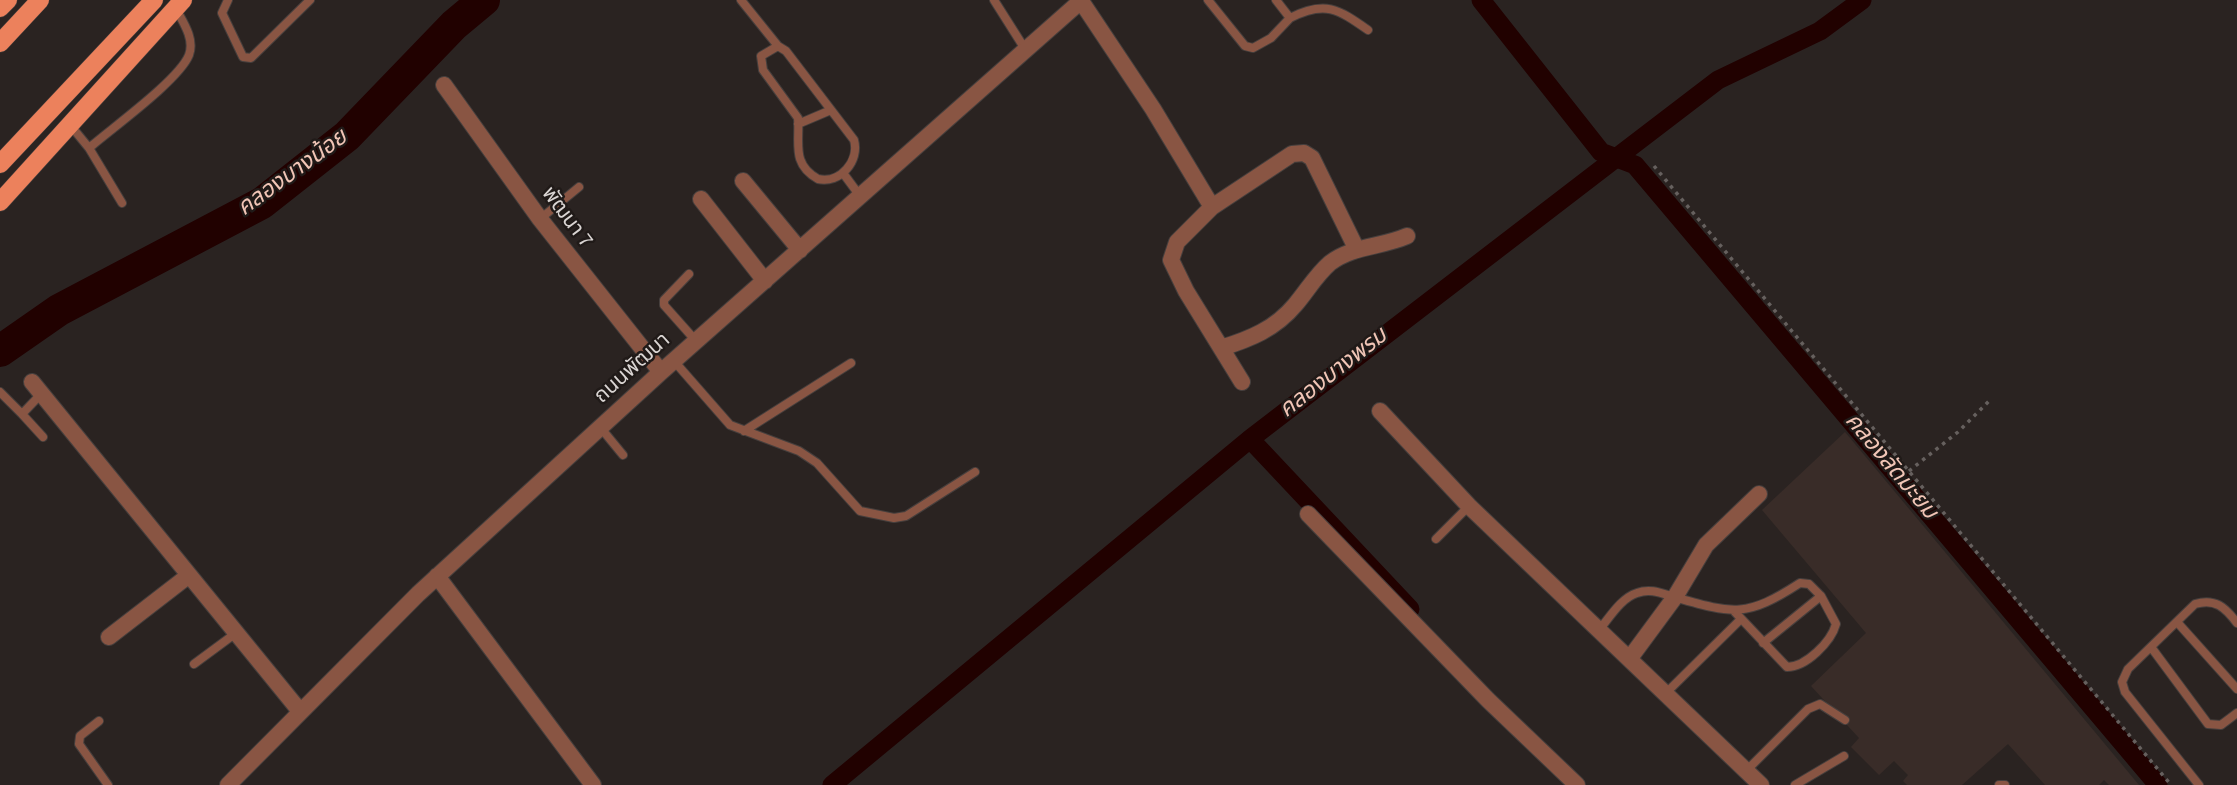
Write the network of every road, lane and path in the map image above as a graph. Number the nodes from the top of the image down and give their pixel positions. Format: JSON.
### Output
{"nodes":[{"id":1,"x":8,"y":0,"type":"edge"},
{"id":2,"x":40,"y":0,"type":"edge"},
{"id":3,"x":154,"y":0,"type":"edge"},
{"id":4,"x":228,"y":0,"type":"edge"},
{"id":5,"x":310,"y":0,"type":"edge"},
{"id":6,"x":741,"y":0,"type":"edge"},
{"id":7,"x":994,"y":0,"type":"edge"},
{"id":8,"x":1081,"y":0,"type":"edge"},
{"id":9,"x":1208,"y":0,"type":"edge"},
{"id":10,"x":1276,"y":0,"type":"edge"},
{"id":11,"x":179,"y":4,"type":"edge"},
{"id":12,"x":0,"y":8,"type":"edge"},
{"id":13,"x":1290,"y":18,"type":"junction"},
{"id":14,"x":1368,"y":30,"type":"dead end"},
{"id":15,"x":0,"y":43,"type":"edge"},
{"id":16,"x":778,"y":46,"type":"junction"},
{"id":17,"x":1025,"y":49,"type":"junction"},
{"id":18,"x":444,"y":85,"type":"dead end"},
{"id":19,"x":831,"y":110,"type":"junction"},
{"id":20,"x":798,"y":124,"type":"junction"},
{"id":21,"x":71,"y":126,"type":"junction"},
{"id":22,"x":89,"y":148,"type":"junction"},
{"id":23,"x":0,"y":164,"type":"edge"},
{"id":24,"x":1654,"y":166,"type":"dead end"},
{"id":25,"x":843,"y":173,"type":"junction"},
{"id":26,"x":743,"y":181,"type":"dead end"},
{"id":27,"x":579,"y":187,"type":"dead end"},
{"id":28,"x":860,"y":196,"type":"junction"},
{"id":29,"x":701,"y":199,"type":"dead end"},
{"id":30,"x":0,"y":202,"type":"edge"},
{"id":31,"x":122,"y":203,"type":"dead end"},
{"id":32,"x":1212,"y":207,"type":"junction"},
{"id":33,"x":540,"y":219,"type":"junction"},
{"id":34,"x":1406,"y":236,"type":"dead end"},
{"id":35,"x":800,"y":250,"type":"junction"},
{"id":36,"x":1357,"y":250,"type":"junction"},
{"id":37,"x":689,"y":274,"type":"dead end"},
{"id":38,"x":765,"y":281,"type":"junction"},
{"id":39,"x":696,"y":341,"type":"junction"},
{"id":40,"x":1221,"y":348,"type":"junction"},
{"id":41,"x":674,"y":361,"type":"junction"},
{"id":42,"x":851,"y":363,"type":"dead end"},
{"id":43,"x":661,"y":372,"type":"junction"},
{"id":44,"x":1242,"y":382,"type":"dead end"},
{"id":45,"x":37,"y":387,"type":"joint"},
{"id":46,"x":0,"y":392,"type":"edge"},
{"id":47,"x":1990,"y":400,"type":"dead end"},
{"id":48,"x":1380,"y":411,"type":"dead end"},
{"id":49,"x":22,"y":414,"type":"junction"},
{"id":50,"x":600,"y":427,"type":"junction"},
{"id":51,"x":744,"y":431,"type":"junction"},
{"id":52,"x":43,"y":437,"type":"dead end"},
{"id":53,"x":623,"y":455,"type":"dead end"},
{"id":54,"x":1909,"y":471,"type":"junction"},
{"id":55,"x":975,"y":472,"type":"dead end"},
{"id":56,"x":1759,"y":494,"type":"dead end"},
{"id":57,"x":1469,"y":506,"type":"junction"},
{"id":58,"x":1308,"y":514,"type":"dead end"},
{"id":59,"x":1436,"y":539,"type":"dead end"},
{"id":60,"x":188,"y":576,"type":"junction"},
{"id":61,"x":437,"y":576,"type":"junction"},
{"id":62,"x":1821,"y":596,"type":"junction"},
{"id":63,"x":1675,"y":597,"type":"junction"},
{"id":64,"x":1733,"y":610,"type":"junction"},
{"id":65,"x":1741,"y":619,"type":"junction"},
{"id":66,"x":2177,"y":622,"type":"junction"},
{"id":67,"x":2237,"y":623,"type":"edge"},
{"id":68,"x":1599,"y":630,"type":"junction"},
{"id":69,"x":236,"y":633,"type":"junction"},
{"id":70,"x":110,"y":637,"type":"dead end"},
{"id":71,"x":1763,"y":643,"type":"junction"},
{"id":72,"x":2151,"y":646,"type":"junction"},
{"id":73,"x":1630,"y":658,"type":"junction"},
{"id":74,"x":194,"y":664,"type":"dead end"},
{"id":75,"x":2237,"y":689,"type":"edge"},
{"id":76,"x":1665,"y":693,"type":"junction"},
{"id":77,"x":299,"y":710,"type":"junction"},
{"id":78,"x":2237,"y":713,"type":"edge"},
{"id":79,"x":1845,"y":720,"type":"dead end"},
{"id":80,"x":99,"y":721,"type":"dead end"},
{"id":81,"x":1844,"y":756,"type":"dead end"},
{"id":82,"x":1745,"y":772,"type":"junction"},
{"id":83,"x":108,"y":785,"type":"edge"},
{"id":84,"x":229,"y":785,"type":"edge"},
{"id":85,"x":593,"y":785,"type":"edge"},
{"id":86,"x":1577,"y":785,"type":"edge"},
{"id":87,"x":1734,"y":785,"type":"edge"},
{"id":88,"x":1761,"y":785,"type":"edge"},
{"id":89,"x":1795,"y":785,"type":"edge"},
{"id":90,"x":1999,"y":785,"type":"edge"},
{"id":91,"x":2005,"y":785,"type":"edge"},
{"id":92,"x":2171,"y":785,"type":"edge"},
{"id":93,"x":2199,"y":785,"type":"edge"}],
"edges":[{"from":1,"to":12,"type":"main road"},
{"from":2,"to":15,"type":"main road"},
{"from":3,"to":23,"type":"main road"},
{"from":4,"to":5,"type":"lane"},
{"from":6,"to":16,"type":"lane"},
{"from":7,"to":17,"type":"lane"},
{"from":8,"to":17,"type":"street","name":"ถนนพัฒนา"},
{"from":8,"to":32,"type":"street"},
{"from":9,"to":13,"type":"lane"},
{"from":10,"to":13,"type":"lane"},
{"from":11,"to":21,"type":"main road"},
{"from":11,"to":22,"type":"lane"},
{"from":13,"to":14,"type":"lane"},
{"from":16,"to":19,"type":"lane"},
{"from":16,"to":20,"type":"lane"},
{"from":17,"to":28,"type":"street","name":"ถนนพัฒนา"},
{"from":18,"to":33,"type":"street","name":"พัฒนา 7"},
{"from":19,"to":20,"type":"lane"},
{"from":19,"to":25,"type":"lane"},
{"from":20,"to":25,"type":"lane"},
{"from":21,"to":22,"type":"lane"},
{"from":21,"to":30,"type":"main road"},
{"from":22,"to":31,"type":"lane"},
{"from":24,"to":54,"type":"path"},
{"from":25,"to":28,"type":"lane"},
{"from":26,"to":35,"type":"street"},
{"from":27,"to":33,"type":"lane"},
{"from":28,"to":35,"type":"street","name":"ถนนพัฒนา"},
{"from":29,"to":38,"type":"street"},
{"from":32,"to":36,"type":"street"},
{"from":32,"to":40,"type":"street"},
{"from":33,"to":43,"type":"street","name":"พัฒนา 7"},
{"from":34,"to":36,"type":"street"},
{"from":35,"to":38,"type":"street","name":"ถนนพัฒนา"},
{"from":36,"to":40,"type":"street"},
{"from":37,"to":39,"type":"lane"},
{"from":38,"to":39,"type":"street","name":"ถนนพัฒนา"},
{"from":39,"to":41,"type":"street","name":"ถนนพัฒนา"},
{"from":40,"to":44,"type":"street"},
{"from":41,"to":43,"type":"street","name":"ถนนพัฒนา"},
{"from":41,"to":51,"type":"lane"},
{"from":42,"to":51,"type":"lane"},
{"from":43,"to":50,"type":"street","name":"ถนนพัฒนา"},
{"from":45,"to":49,"type":"lane"},
{"from":45,"to":60,"type":"street"},
{"from":46,"to":49,"type":"lane"},
{"from":47,"to":54,"type":"path"},
{"from":48,"to":57,"type":"street"},
{"from":49,"to":52,"type":"lane"},
{"from":50,"to":53,"type":"lane"},
{"from":50,"to":61,"type":"street","name":"ถนนพัฒนา"},
{"from":51,"to":55,"type":"lane"},
{"from":54,"to":92,"type":"path"},
{"from":56,"to":63,"type":"street"},
{"from":57,"to":59,"type":"lane"},
{"from":57,"to":68,"type":"street"},
{"from":58,"to":86,"type":"street"},
{"from":60,"to":69,"type":"street"},
{"from":60,"to":70,"type":"street"},
{"from":61,"to":77,"type":"street","name":"ถนนพัฒนา"},
{"from":61,"to":85,"type":"street"},
{"from":62,"to":64,"type":"lane"},
{"from":62,"to":71,"type":"lane"},
{"from":62,"to":71,"type":"lane"},
{"from":63,"to":64,"type":"lane"},
{"from":63,"to":68,"type":"lane"},
{"from":63,"to":73,"type":"street"},
{"from":64,"to":65,"type":"lane"},
{"from":65,"to":71,"type":"lane"},
{"from":65,"to":76,"type":"lane"},
{"from":66,"to":67,"type":"lane"},
{"from":66,"to":72,"type":"lane"},
{"from":66,"to":75,"type":"lane"},
{"from":68,"to":73,"type":"street"},
{"from":69,"to":74,"type":"lane"},
{"from":69,"to":77,"type":"street"},
{"from":72,"to":78,"type":"lane"},
{"from":72,"to":93,"type":"lane"},
{"from":73,"to":76,"type":"street"},
{"from":76,"to":82,"type":"street"},
{"from":77,"to":84,"type":"street","name":"ถนนพัฒนา"},
{"from":79,"to":82,"type":"lane"},
{"from":80,"to":83,"type":"lane"},
{"from":81,"to":89,"type":"lane"},
{"from":82,"to":87,"type":"street"},
{"from":82,"to":88,"type":"street"},
{"from":90,"to":91,"type":"lane"}]}
